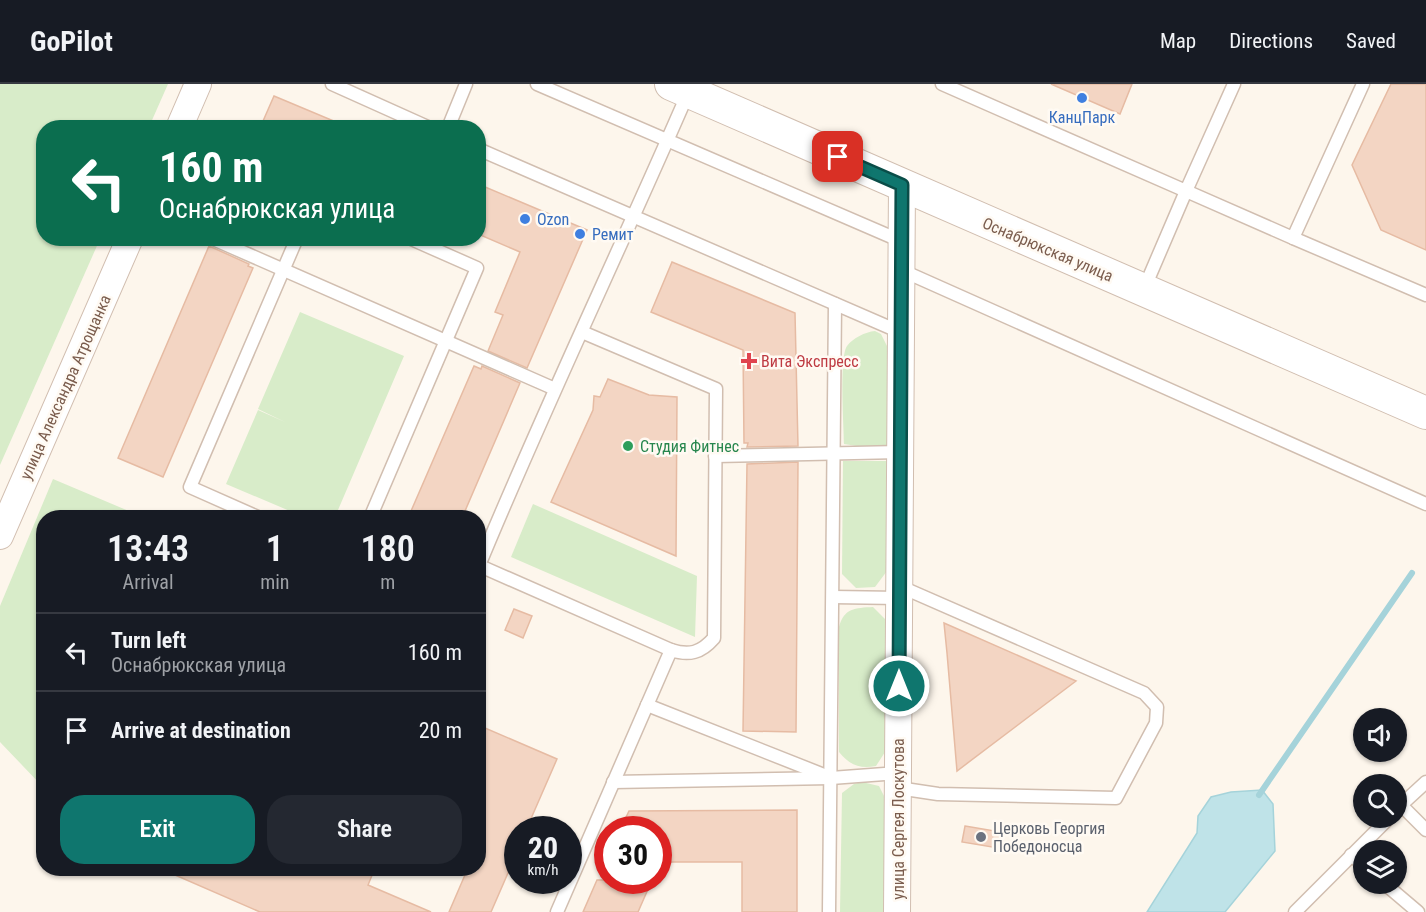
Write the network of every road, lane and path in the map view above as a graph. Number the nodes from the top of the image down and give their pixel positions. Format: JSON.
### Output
{"nodes":[{"id":1,"x":198,"y":84,"type":"edge"},
{"id":2,"x":332,"y":84,"type":"edge"},
{"id":3,"x":466,"y":84,"type":"edge"},
{"id":4,"x":537,"y":84,"type":"edge"},
{"id":5,"x":942,"y":84,"type":"edge"},
{"id":6,"x":1234,"y":84,"type":"edge"},
{"id":7,"x":1363,"y":84,"type":"edge"},
{"id":8,"x":684,"y":87,"type":"edge"},
{"id":9,"x":182,"y":120,"type":"edge"},
{"id":10,"x":412,"y":120,"type":"edge"},
{"id":11,"x":451,"y":120,"type":"edge"},
{"id":12,"x":668,"y":141,"type":"junction"},
{"id":13,"x":486,"y":153,"type":"edge"},
{"id":14,"x":902,"y":185,"type":"junction"},
{"id":15,"x":1186,"y":191,"type":"junction"},
{"id":16,"x":634,"y":218,"type":"junction"},
{"id":17,"x":1293,"y":238,"type":"junction"},
{"id":18,"x":901,"y":241,"type":"junction"},
{"id":19,"x":127,"y":246,"type":"edge"},
{"id":20,"x":229,"y":246,"type":"edge"},
{"id":21,"x":294,"y":246,"type":"edge"},
{"id":22,"x":428,"y":246,"type":"edge"},
{"id":23,"x":284,"y":270,"type":"junction"},
{"id":24,"x":901,"y":270,"type":"junction"},
{"id":25,"x":1143,"y":290,"type":"junction"},
{"id":26,"x":1426,"y":296,"type":"edge"},
{"id":27,"x":835,"y":304,"type":"junction"},
{"id":28,"x":582,"y":332,"type":"junction"},
{"id":29,"x":900,"y":332,"type":"junction"},
{"id":30,"x":446,"y":341,"type":"junction"},
{"id":31,"x":555,"y":389,"type":"junction"},
{"id":32,"x":1426,"y":413,"type":"edge"},
{"id":33,"x":900,"y":452,"type":"junction"},
{"id":34,"x":834,"y":453,"type":"junction"},
{"id":35,"x":716,"y":456,"type":"junction"},
{"id":36,"x":1426,"y":504,"type":"edge"},
{"id":37,"x":242,"y":510,"type":"edge"},
{"id":38,"x":373,"y":510,"type":"edge"},
{"id":39,"x":0,"y":536,"type":"edge"},
{"id":40,"x":486,"y":551,"type":"edge"},
{"id":41,"x":486,"y":570,"type":"edge"},
{"id":42,"x":899,"y":592,"type":"junction"},
{"id":43,"x":833,"y":597,"type":"junction"},
{"id":44,"x":671,"y":650,"type":"junction"},
{"id":45,"x":647,"y":705,"type":"junction"},
{"id":46,"x":831,"y":778,"type":"junction"},
{"id":47,"x":898,"y":780,"type":"junction"},
{"id":48,"x":613,"y":782,"type":"junction"},
{"id":49,"x":1426,"y":782,"type":"edge"},
{"id":50,"x":1407,"y":800,"type":"edge"},
{"id":51,"x":1407,"y":814,"type":"edge"},
{"id":52,"x":1379,"y":828,"type":"edge"},
{"id":53,"x":1426,"y":830,"type":"edge"},
{"id":54,"x":1352,"y":855,"type":"joint"},
{"id":55,"x":1397,"y":894,"type":"edge"},
{"id":56,"x":556,"y":912,"type":"edge"},
{"id":57,"x":829,"y":912,"type":"edge"},
{"id":58,"x":897,"y":912,"type":"edge"},
{"id":59,"x":1295,"y":912,"type":"edge"},
{"id":60,"x":1418,"y":912,"type":"edge"}],
"edges":[{"from":1,"to":9,"type":"street"},
{"from":2,"to":10,"type":"lane"},
{"from":3,"to":11,"type":"lane"},
{"from":4,"to":12,"type":"lane"},
{"from":5,"to":15,"type":"lane"},
{"from":6,"to":15,"type":"lane"},
{"from":7,"to":17,"type":"lane"},
{"from":8,"to":12,"type":"lane"},
{"from":8,"to":14,"type":"street","name":"Оснабрюкская улица"},
{"from":12,"to":16,"type":"lane"},
{"from":12,"to":18,"type":"lane"},
{"from":13,"to":16,"type":"lane"},
{"from":14,"to":18,"type":"street","name":"улица Сергея Лоскутова"},
{"from":14,"to":25,"type":"street","name":"Оснабрюкская улица"},
{"from":15,"to":17,"type":"lane"},
{"from":15,"to":25,"type":"lane"},
{"from":16,"to":27,"type":"lane"},
{"from":16,"to":28,"type":"lane"},
{"from":17,"to":26,"type":"lane"},
{"from":18,"to":24,"type":"street","name":"улица Сергея Лоскутова"},
{"from":19,"to":39,"type":"street","name":"улица Александра Атрощанка"},
{"from":20,"to":23,"type":"lane"},
{"from":21,"to":23,"type":"lane"},
{"from":22,"to":30,"type":"lane"},
{"from":23,"to":30,"type":"lane"},
{"from":23,"to":37,"type":"lane"},
{"from":24,"to":29,"type":"street","name":"улица Сергея Лоскутова"},
{"from":24,"to":36,"type":"lane"},
{"from":25,"to":32,"type":"street","name":"Оснабрюкская улица"},
{"from":27,"to":29,"type":"lane"},
{"from":27,"to":34,"type":"lane"},
{"from":28,"to":31,"type":"lane"},
{"from":28,"to":35,"type":"lane"},
{"from":29,"to":33,"type":"street","name":"улица Сергея Лоскутова"},
{"from":30,"to":31,"type":"lane"},
{"from":30,"to":38,"type":"lane"},
{"from":31,"to":40,"type":"lane"},
{"from":33,"to":34,"type":"lane"},
{"from":33,"to":42,"type":"street","name":"улица Сергея Лоскутова"},
{"from":34,"to":35,"type":"lane"},
{"from":34,"to":43,"type":"lane"},
{"from":35,"to":44,"type":"lane"},
{"from":41,"to":44,"type":"lane"},
{"from":42,"to":43,"type":"lane"},
{"from":42,"to":47,"type":"street","name":"улица Сергея Лоскутова"},
{"from":42,"to":47,"type":"lane"},
{"from":43,"to":46,"type":"lane"},
{"from":44,"to":45,"type":"lane"},
{"from":45,"to":46,"type":"lane"},
{"from":45,"to":48,"type":"lane"},
{"from":46,"to":47,"type":"lane"},
{"from":46,"to":48,"type":"lane"},
{"from":46,"to":57,"type":"lane"},
{"from":47,"to":58,"type":"street","name":"улица Сергея Лоскутова"},
{"from":48,"to":56,"type":"lane"},
{"from":49,"to":50,"type":"lane"},
{"from":51,"to":53,"type":"lane"},
{"from":52,"to":54,"type":"lane"},
{"from":54,"to":59,"type":"lane"},
{"from":55,"to":60,"type":"lane"}]}
